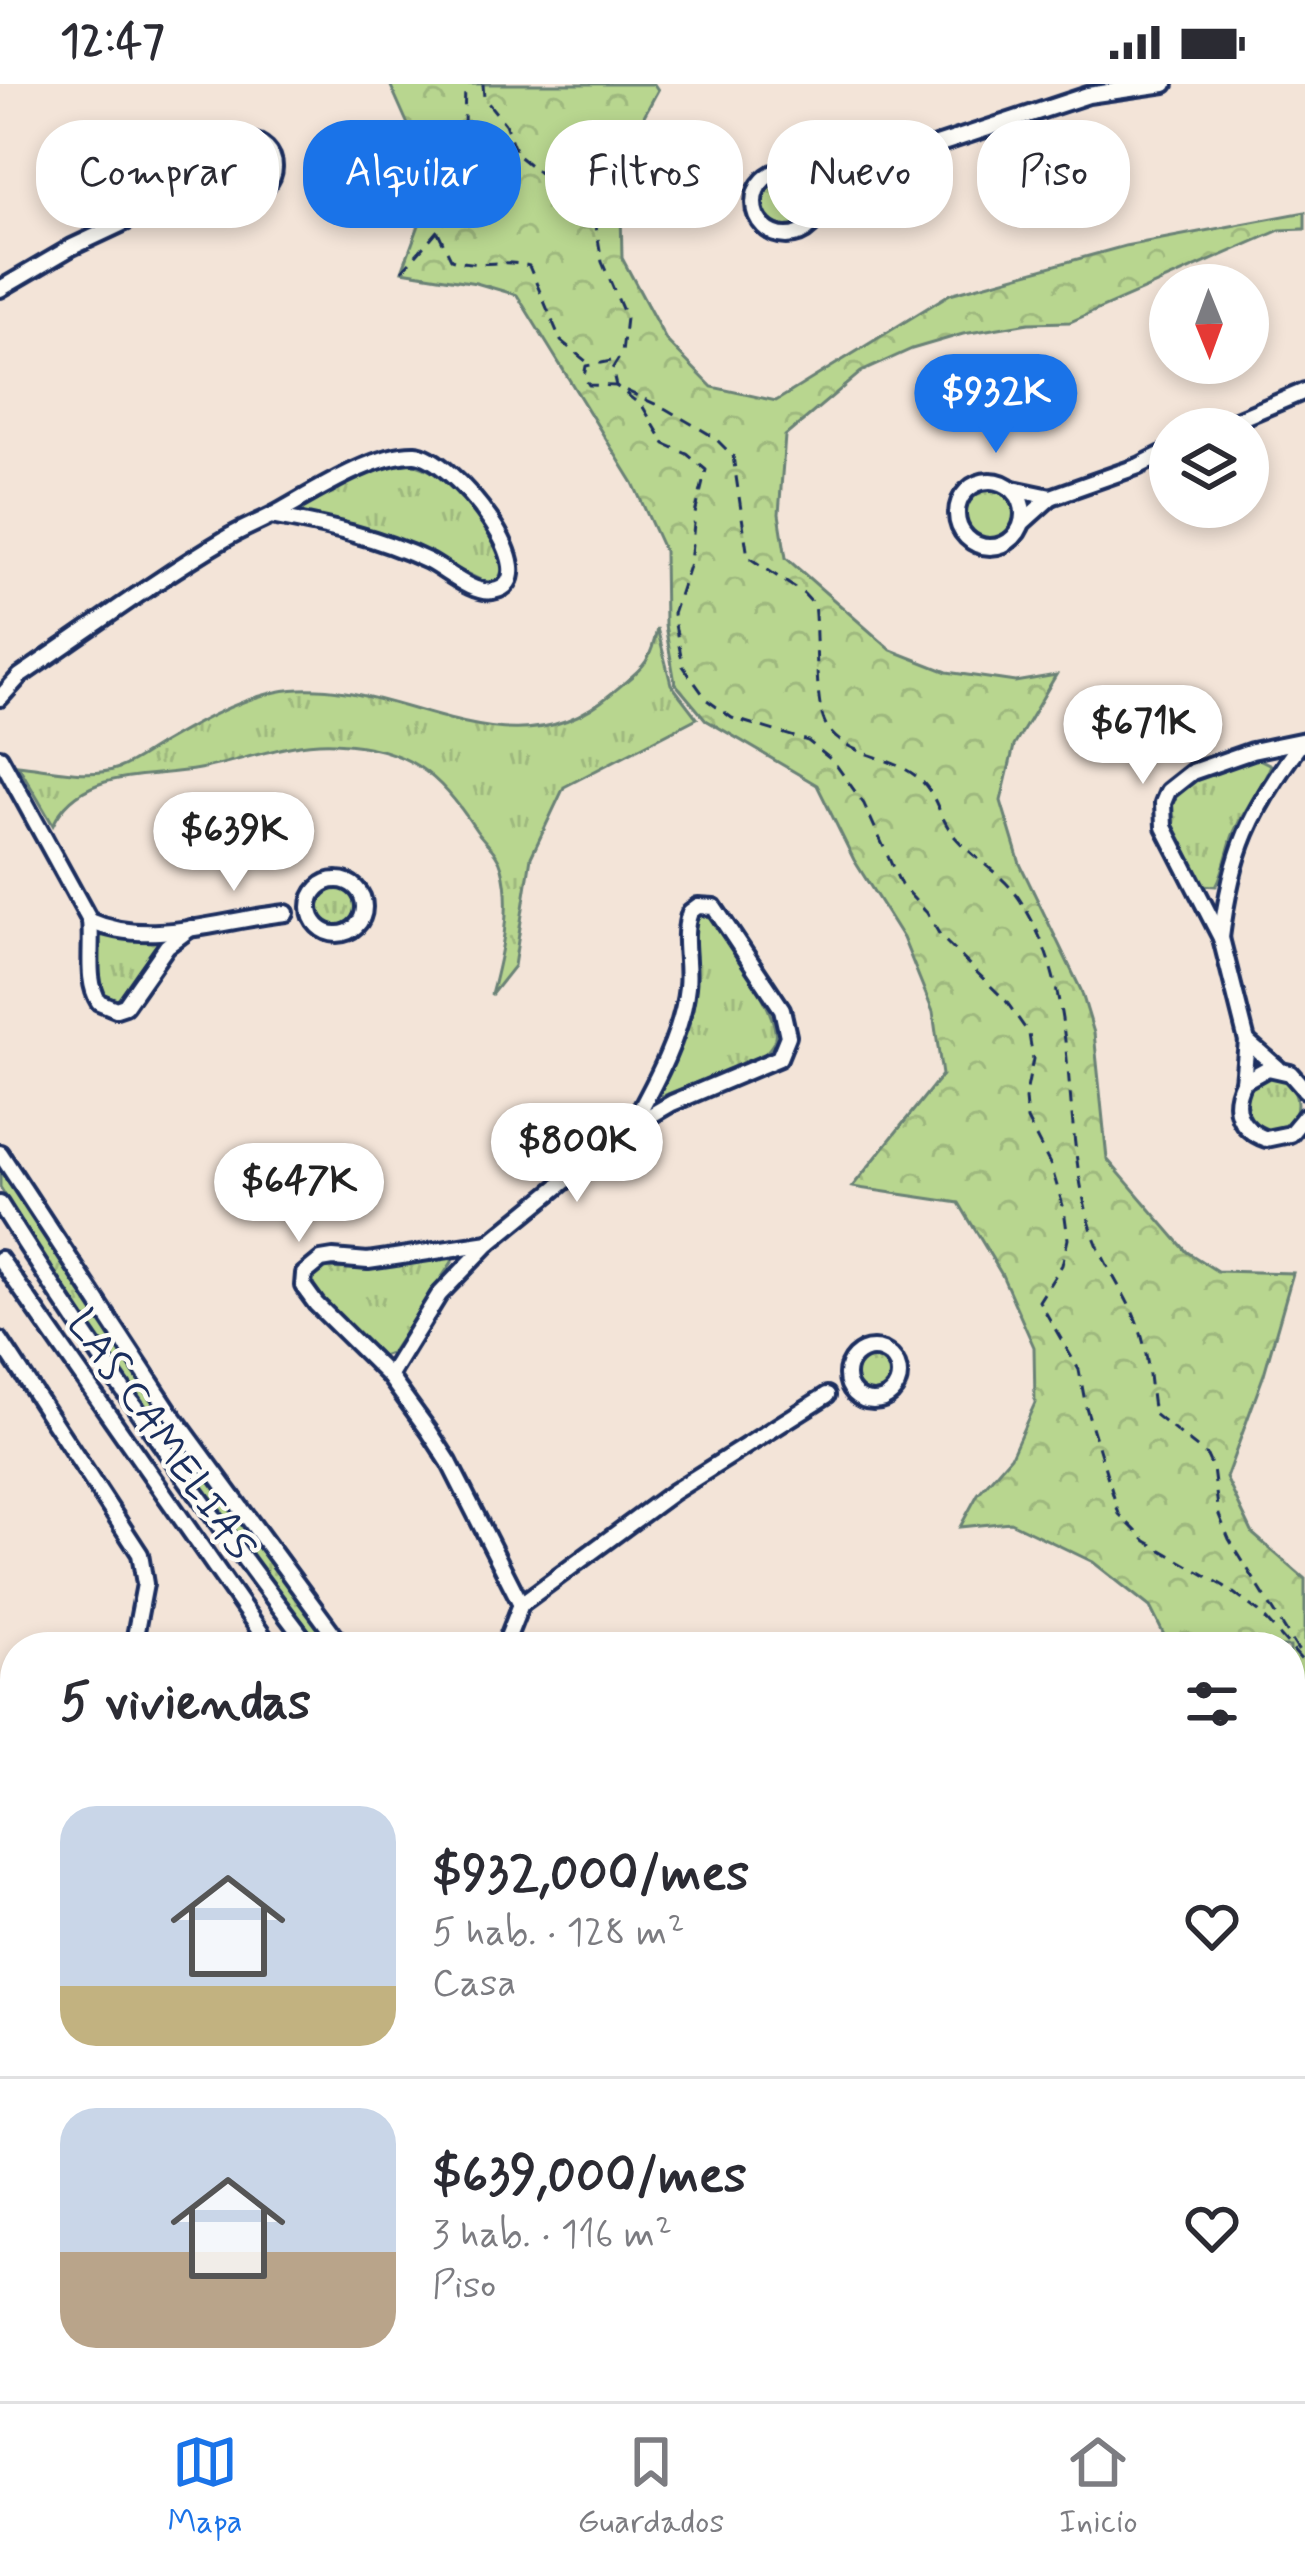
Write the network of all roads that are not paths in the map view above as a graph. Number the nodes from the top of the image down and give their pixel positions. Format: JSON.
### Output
{"nodes":[{"id":1,"x":1166,"y":84,"type":"edge"},
{"id":2,"x":1094,"y":90,"type":"edge"},
{"id":3,"x":953,"y":138,"type":"edge"},
{"id":4,"x":767,"y":177,"type":"edge"},
{"id":5,"x":112,"y":228,"type":"edge"},
{"id":6,"x":808,"y":228,"type":"edge"},
{"id":7,"x":0,"y":289,"type":"edge"},
{"id":8,"x":1305,"y":391,"type":"edge"},
{"id":9,"x":1265,"y":408,"type":"edge"},
{"id":10,"x":1149,"y":461,"type":"edge"},
{"id":11,"x":1013,"y":489,"type":"junction"},
{"id":12,"x":1051,"y":497,"type":"junction"},
{"id":13,"x":271,"y":516,"type":"junction"},
{"id":14,"x":1022,"y":523,"type":"junction"},
{"id":15,"x":0,"y":698,"type":"edge"},
{"id":16,"x":1303,"y":740,"type":"edge"},
{"id":17,"x":0,"y":757,"type":"edge"},
{"id":18,"x":312,"y":895,"type":"junction"},
{"id":19,"x":286,"y":913,"type":"junction"},
{"id":20,"x":90,"y":921,"type":"junction"},
{"id":21,"x":316,"y":923,"type":"junction"},
{"id":22,"x":191,"y":928,"type":"junction"},
{"id":23,"x":1221,"y":938,"type":"junction"},
{"id":24,"x":1246,"y":1041,"type":"junction"},
{"id":25,"x":1278,"y":1068,"type":"junction"},
{"id":26,"x":1243,"y":1082,"type":"junction"},
{"id":27,"x":1305,"y":1090,"type":"edge"},
{"id":28,"x":1305,"y":1116,"type":"edge"},
{"id":29,"x":632,"y":1127,"type":"junction"},
{"id":30,"x":0,"y":1153,"type":"edge"},
{"id":31,"x":0,"y":1204,"type":"edge"},
{"id":32,"x":489,"y":1243,"type":"junction"},
{"id":33,"x":0,"y":1259,"type":"edge"},
{"id":34,"x":0,"y":1340,"type":"edge"},
{"id":35,"x":847,"y":1371,"type":"junction"},
{"id":36,"x":389,"y":1376,"type":"junction"},
{"id":37,"x":827,"y":1395,"type":"junction"},
{"id":38,"x":858,"y":1397,"type":"junction"},
{"id":39,"x":521,"y":1604,"type":"junction"},
{"id":40,"x":137,"y":1632,"type":"edge"},
{"id":41,"x":261,"y":1632,"type":"edge"},
{"id":42,"x":299,"y":1632,"type":"edge"},
{"id":43,"x":332,"y":1632,"type":"edge"},
{"id":44,"x":510,"y":1632,"type":"edge"}],
"edges":[{"from":1,"to":2,"type":"street"},
{"from":2,"to":3,"type":"street"},
{"from":4,"to":6,"type":"street"},
{"from":5,"to":7,"type":"street"},
{"from":8,"to":9,"type":"street"},
{"from":10,"to":12,"type":"street"},
{"from":11,"to":12,"type":"street"},
{"from":11,"to":14,"type":"street"},
{"from":11,"to":14,"type":"street"},
{"from":12,"to":14,"type":"street"},
{"from":13,"to":13,"type":"street"},
{"from":13,"to":15,"type":"street"},
{"from":16,"to":23,"type":"street"},
{"from":16,"to":23,"type":"street"},
{"from":17,"to":20,"type":"street"},
{"from":18,"to":19,"type":"street"},
{"from":18,"to":21,"type":"street"},
{"from":18,"to":21,"type":"street"},
{"from":19,"to":21,"type":"street"},
{"from":19,"to":22,"type":"street"},
{"from":20,"to":22,"type":"street"},
{"from":20,"to":22,"type":"street"},
{"from":23,"to":24,"type":"street"},
{"from":24,"to":25,"type":"street"},
{"from":24,"to":26,"type":"street"},
{"from":25,"to":26,"type":"street"},
{"from":25,"to":27,"type":"street"},
{"from":26,"to":28,"type":"street"},
{"from":29,"to":29,"type":"street"},
{"from":29,"to":32,"type":"street"},
{"from":30,"to":43,"type":"street"},
{"from":31,"to":42,"type":"street"},
{"from":32,"to":36,"type":"street"},
{"from":32,"to":36,"type":"street"},
{"from":33,"to":41,"type":"street","name":"LAS CAMELIAS"},
{"from":34,"to":40,"type":"street"},
{"from":35,"to":37,"type":"street"},
{"from":35,"to":38,"type":"street"},
{"from":35,"to":38,"type":"street"},
{"from":36,"to":39,"type":"street"},
{"from":37,"to":38,"type":"street"},
{"from":37,"to":39,"type":"street"},
{"from":39,"to":44,"type":"street"}]}
